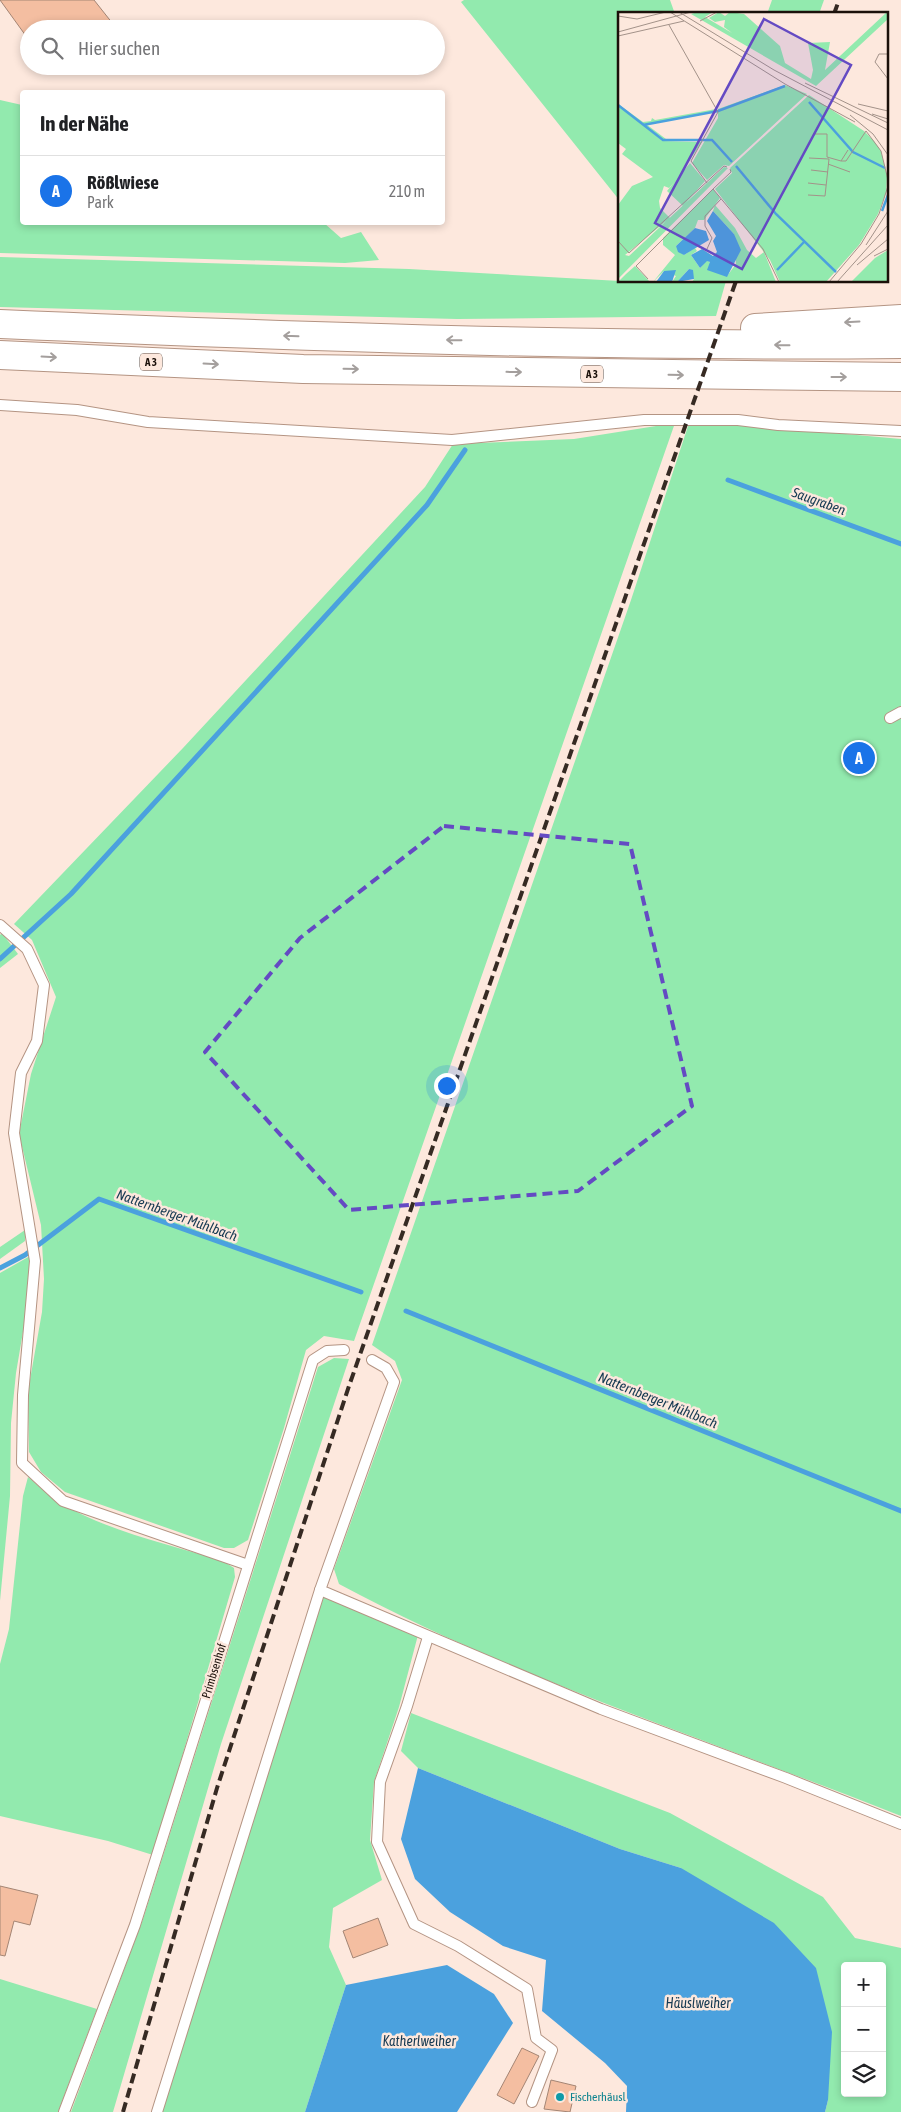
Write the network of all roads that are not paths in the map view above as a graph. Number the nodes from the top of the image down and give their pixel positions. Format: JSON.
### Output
{"nodes":[{"id":1,"x":901,"y":320,"type":"edge"},
{"id":2,"x":0,"y":324,"type":"edge"},
{"id":3,"x":608,"y":342,"type":"junction"},
{"id":4,"x":901,"y":344,"type":"edge"},
{"id":5,"x":0,"y":355,"type":"edge"},
{"id":6,"x":895,"y":381,"type":"edge"},
{"id":7,"x":0,"y":406,"type":"edge"},
{"id":8,"x":901,"y":431,"type":"edge"},
{"id":9,"x":901,"y":712,"type":"edge"},
{"id":10,"x":890,"y":718,"type":"dead end"},
{"id":11,"x":3,"y":927,"type":"edge"},
{"id":12,"x":344,"y":1350,"type":"dead end"},
{"id":13,"x":372,"y":1360,"type":"dead end"},
{"id":14,"x":248,"y":1565,"type":"junction"},
{"id":15,"x":320,"y":1590,"type":"junction"},
{"id":16,"x":428,"y":1637,"type":"junction"},
{"id":17,"x":901,"y":1824,"type":"edge"},
{"id":18,"x":532,"y":2102,"type":"dead end"},
{"id":19,"x":64,"y":2112,"type":"edge"},
{"id":20,"x":156,"y":2112,"type":"edge"}],
"edges":[{"from":1,"to":3,"type":"highway","one_way":true},
{"from":3,"to":2,"type":"highway","one_way":true},
{"from":4,"to":3,"type":"highway","one_way":true},
{"from":5,"to":6,"type":"highway","number":"A 3","one_way":true},
{"from":7,"to":8,"type":"lane"},
{"from":9,"to":10,"type":"lane"},
{"from":11,"to":14,"type":"lane"},
{"from":12,"to":14,"type":"lane","name":"Primbsenhof"},
{"from":13,"to":15,"type":"lane"},
{"from":14,"to":19,"type":"lane","name":"Primbsenhof"},
{"from":15,"to":16,"type":"lane"},
{"from":15,"to":20,"type":"lane"},
{"from":16,"to":17,"type":"lane"},
{"from":16,"to":18,"type":"lane"}]}
